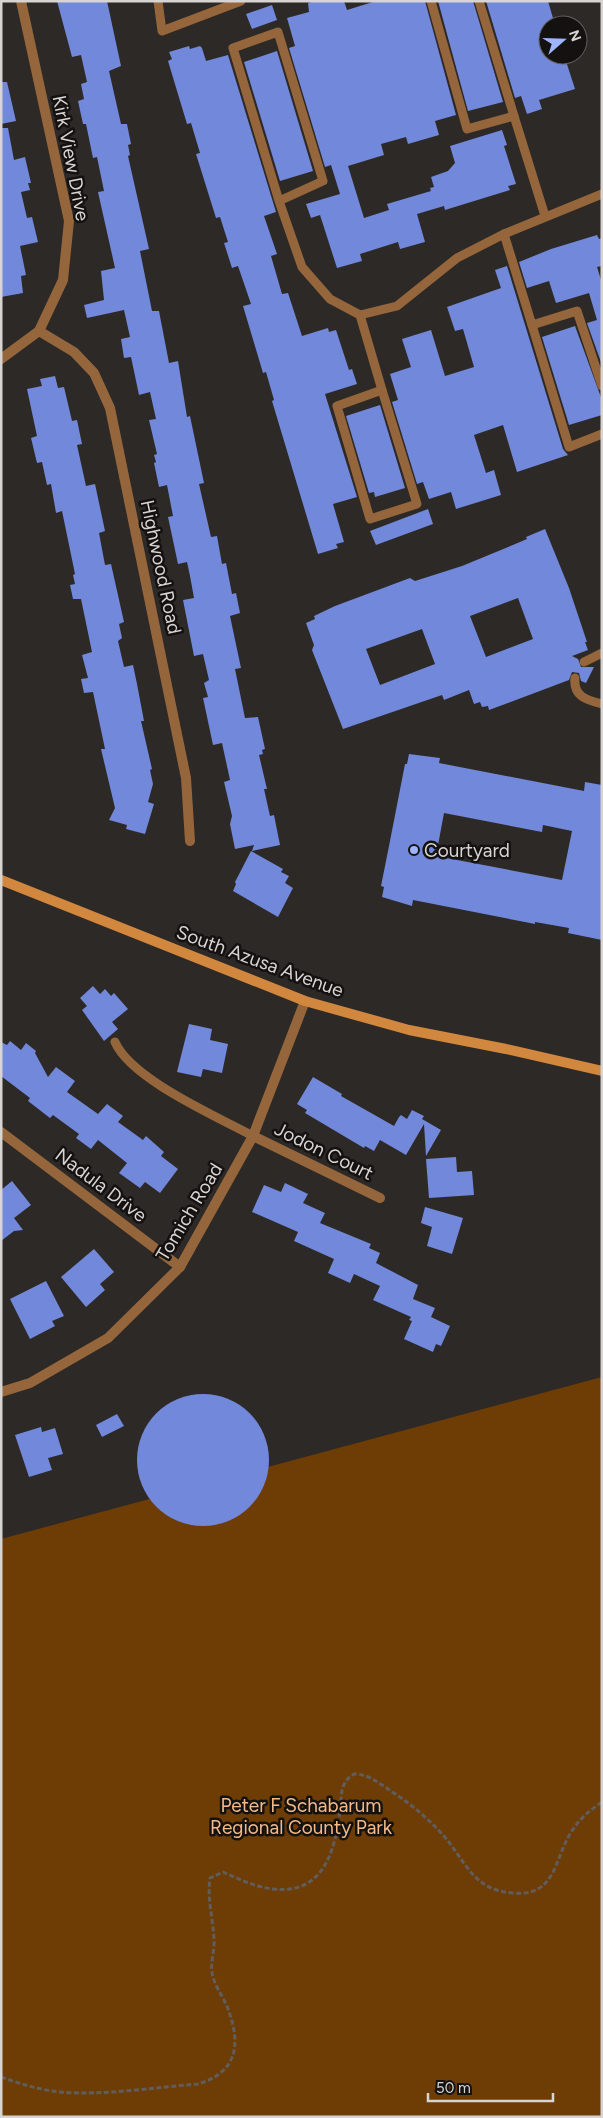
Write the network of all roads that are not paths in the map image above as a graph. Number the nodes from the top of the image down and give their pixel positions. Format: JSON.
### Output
{"nodes":[{"id":1,"x":21,"y":1,"type":"edge"},
{"id":2,"x":158,"y":1,"type":"edge"},
{"id":3,"x":241,"y":1,"type":"edge"},
{"id":4,"x":431,"y":1,"type":"edge"},
{"id":5,"x":479,"y":1,"type":"edge"},
{"id":6,"x":514,"y":116,"type":"junction"},
{"id":7,"x":602,"y":194,"type":"edge"},
{"id":8,"x":279,"y":200,"type":"junction"},
{"id":9,"x":545,"y":216,"type":"junction"},
{"id":10,"x":504,"y":234,"type":"junction"},
{"id":11,"x":360,"y":315,"type":"junction"},
{"id":12,"x":532,"y":325,"type":"junction"},
{"id":13,"x":38,"y":331,"type":"junction"},
{"id":14,"x":1,"y":359,"type":"edge"},
{"id":15,"x":602,"y":386,"type":"edge"},
{"id":16,"x":382,"y":390,"type":"junction"},
{"id":17,"x":602,"y":434,"type":"edge"},
{"id":18,"x":602,"y":653,"type":"edge"},
{"id":19,"x":584,"y":662,"type":"dead end"},
{"id":20,"x":575,"y":678,"type":"dead end"},
{"id":21,"x":602,"y":704,"type":"edge"},
{"id":22,"x":190,"y":842,"type":"dead end"},
{"id":23,"x":1,"y":880,"type":"edge"},
{"id":24,"x":305,"y":1000,"type":"junction"},
{"id":25,"x":115,"y":1042,"type":"dead end"},
{"id":26,"x":602,"y":1071,"type":"edge"},
{"id":27,"x":1,"y":1132,"type":"edge"},
{"id":28,"x":253,"y":1136,"type":"junction"},
{"id":29,"x":380,"y":1198,"type":"dead end"},
{"id":30,"x":180,"y":1267,"type":"junction"},
{"id":31,"x":1,"y":1392,"type":"edge"}],
"edges":[{"from":1,"to":13,"type":"street","name":"Kirk View Drive"},
{"from":2,"to":3,"type":"lane"},
{"from":4,"to":6,"type":"lane"},
{"from":5,"to":6,"type":"lane"},
{"from":6,"to":9,"type":"lane"},
{"from":7,"to":9,"type":"lane"},
{"from":8,"to":8,"type":"lane"},
{"from":8,"to":11,"type":"lane"},
{"from":9,"to":10,"type":"lane"},
{"from":10,"to":11,"type":"lane"},
{"from":10,"to":12,"type":"lane"},
{"from":11,"to":16,"type":"lane"},
{"from":12,"to":15,"type":"lane"},
{"from":12,"to":17,"type":"lane"},
{"from":13,"to":14,"type":"street","name":"Kirk View Drive"},
{"from":13,"to":22,"type":"street","name":"Highwood Road"},
{"from":16,"to":16,"type":"lane"},
{"from":18,"to":19,"type":"lane"},
{"from":20,"to":21,"type":"lane"},
{"from":23,"to":24,"type":"street","name":"South Azusa Avenue"},
{"from":24,"to":26,"type":"street","name":"South Azusa Avenue"},
{"from":24,"to":28,"type":"street","name":"Tomich Road"},
{"from":25,"to":28,"type":"lane"},
{"from":27,"to":30,"type":"street","name":"Nadula Drive"},
{"from":28,"to":29,"type":"street","name":"Jodon Court"},
{"from":28,"to":30,"type":"street","name":"Tomich Road"},
{"from":30,"to":31,"type":"street","name":"Tomich Road"}]}
